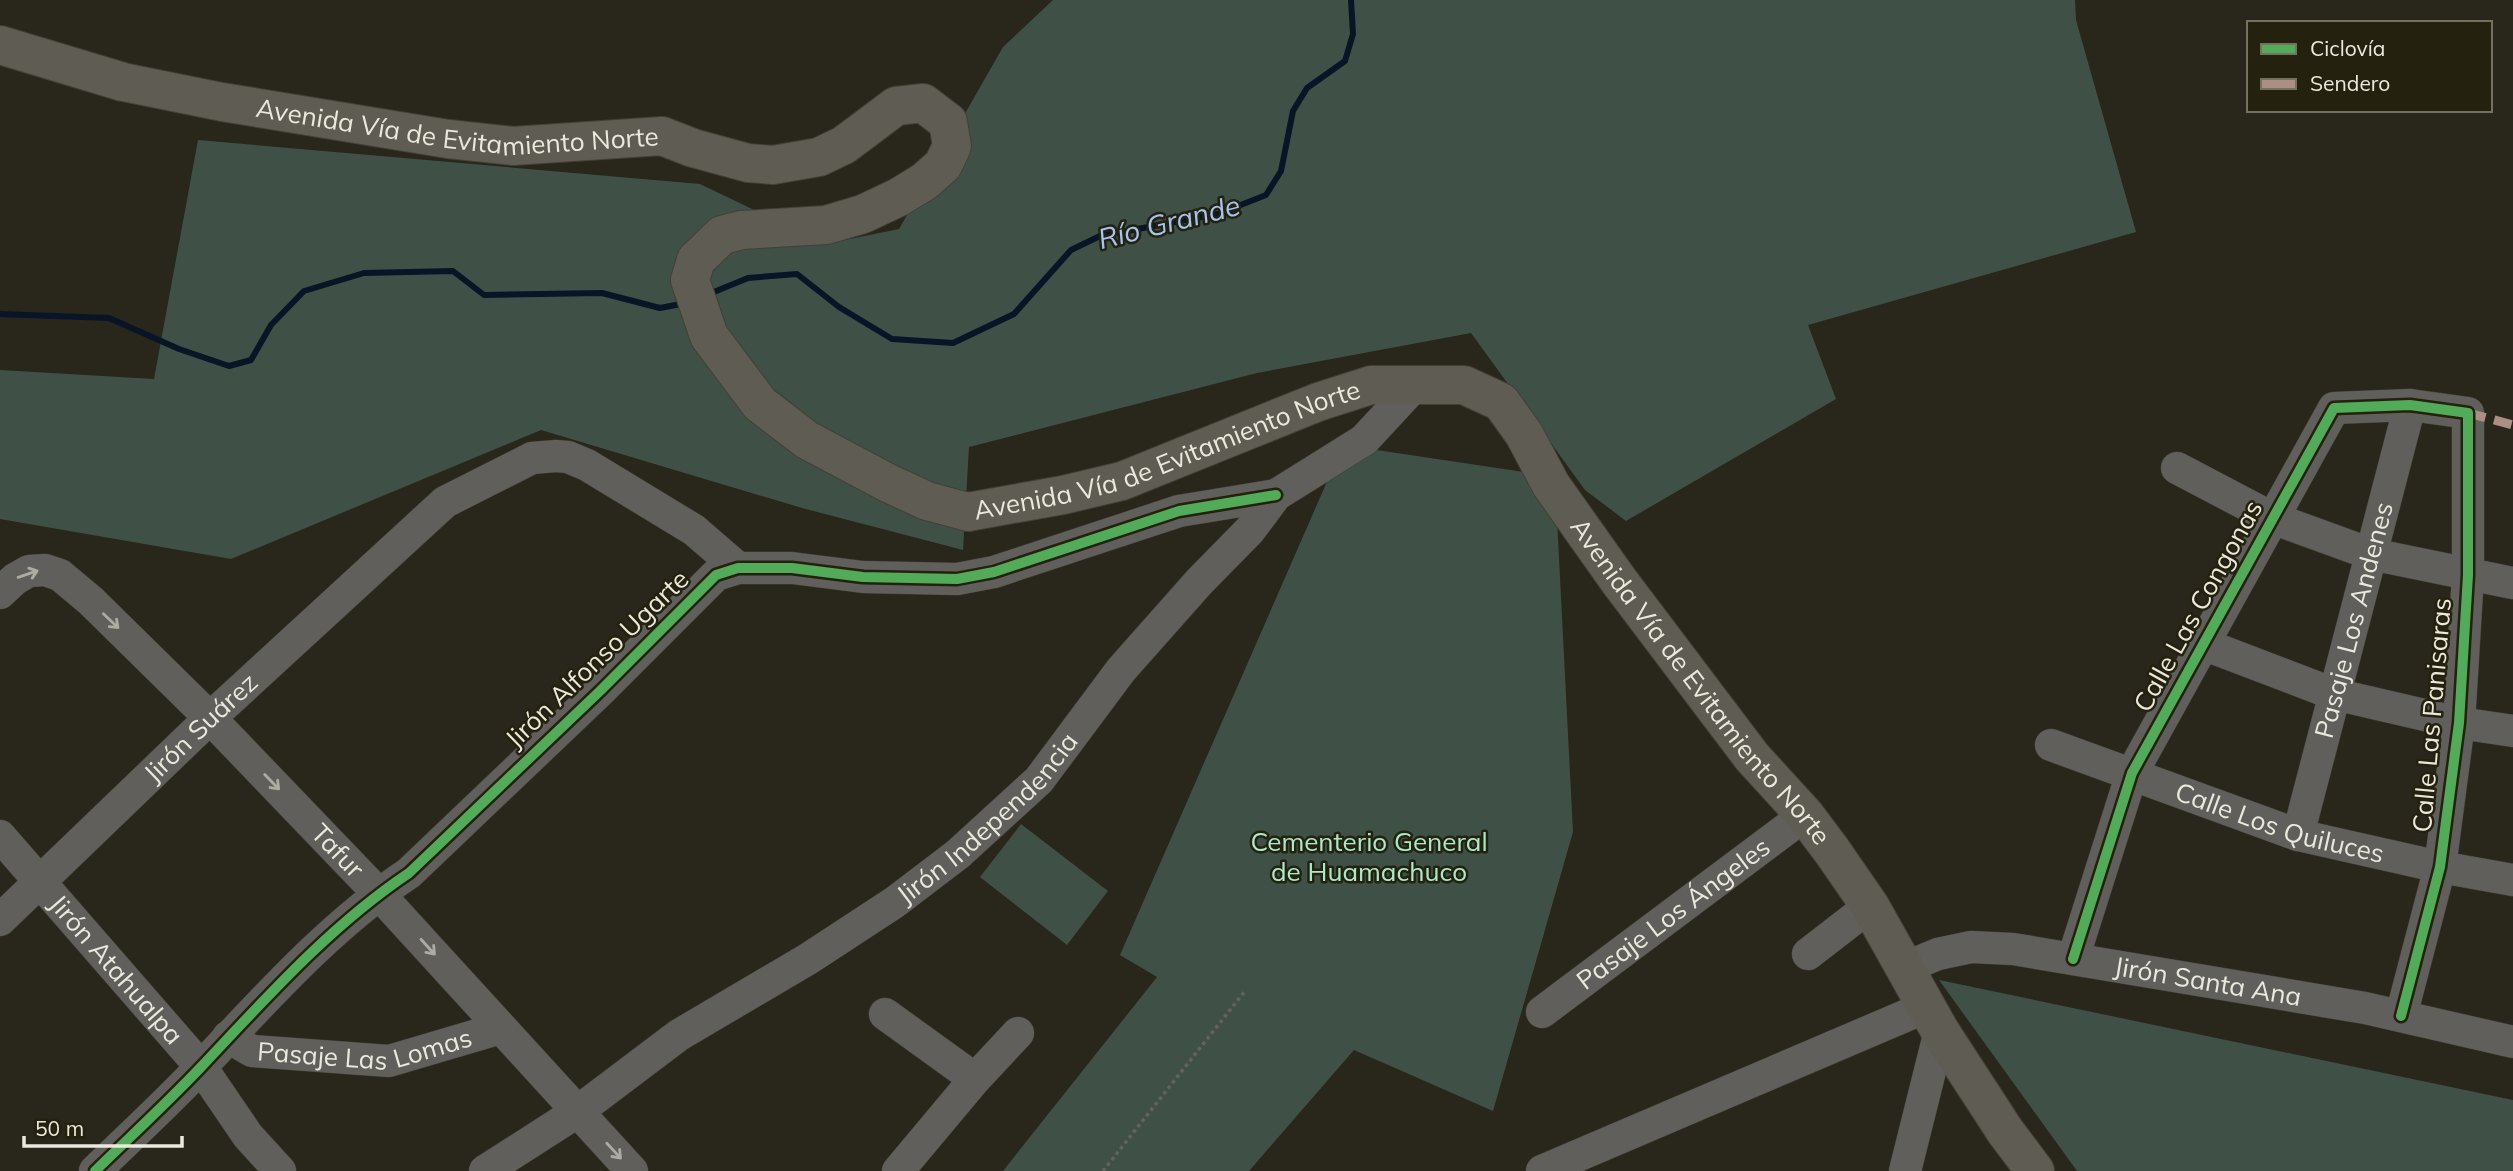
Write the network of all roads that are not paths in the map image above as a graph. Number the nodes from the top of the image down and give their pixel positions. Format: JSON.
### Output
{"nodes":[{"id":1,"x":0,"y":45,"type":"edge"},
{"id":2,"x":1416,"y":384,"type":"junction"},
{"id":3,"x":2410,"y":405,"type":"junction"},
{"id":4,"x":2468,"y":413,"type":"joint"},
{"id":5,"x":2177,"y":468,"type":"dead end"},
{"id":6,"x":1276,"y":495,"type":"junction"},
{"id":7,"x":2272,"y":518,"type":"junction"},
{"id":8,"x":2371,"y":554,"type":"junction"},
{"id":9,"x":738,"y":568,"type":"junction"},
{"id":10,"x":2468,"y":575,"type":"junction"},
{"id":11,"x":2513,"y":583,"type":"edge"},
{"id":12,"x":0,"y":593,"type":"edge"},
{"id":13,"x":2203,"y":644,"type":"junction"},
{"id":14,"x":2334,"y":694,"type":"junction"},
{"id":15,"x":210,"y":718,"type":"junction"},
{"id":16,"x":2459,"y":723,"type":"junction"},
{"id":17,"x":2513,"y":731,"type":"edge"},
{"id":18,"x":2051,"y":745,"type":"dead end"},
{"id":19,"x":2132,"y":773,"type":"junction"},
{"id":20,"x":1805,"y":815,"type":"junction"},
{"id":21,"x":2298,"y":835,"type":"junction"},
{"id":22,"x":0,"y":836,"type":"edge"},
{"id":23,"x":2440,"y":867,"type":"junction"},
{"id":24,"x":2513,"y":880,"type":"edge"},
{"id":25,"x":41,"y":881,"type":"junction"},
{"id":26,"x":379,"y":893,"type":"junction"},
{"id":27,"x":1870,"y":906,"type":"junction"},
{"id":28,"x":0,"y":920,"type":"edge"},
{"id":29,"x":1808,"y":954,"type":"dead end"},
{"id":30,"x":2073,"y":958,"type":"junction"},
{"id":31,"x":1904,"y":968,"type":"junction"},
{"id":32,"x":1542,"y":1012,"type":"dead end"},
{"id":33,"x":885,"y":1014,"type":"dead end"},
{"id":34,"x":2401,"y":1016,"type":"junction"},
{"id":35,"x":1933,"y":1019,"type":"junction"},
{"id":36,"x":501,"y":1028,"type":"junction"},
{"id":37,"x":1018,"y":1034,"type":"dead end"},
{"id":38,"x":228,"y":1037,"type":"junction"},
{"id":39,"x":2513,"y":1042,"type":"edge"},
{"id":40,"x":201,"y":1067,"type":"junction"},
{"id":41,"x":975,"y":1079,"type":"junction"},
{"id":42,"x":577,"y":1112,"type":"junction"},
{"id":43,"x":95,"y":1171,"type":"edge"},
{"id":44,"x":280,"y":1171,"type":"edge"},
{"id":45,"x":485,"y":1171,"type":"edge"},
{"id":46,"x":632,"y":1171,"type":"edge"},
{"id":47,"x":898,"y":1171,"type":"edge"},
{"id":48,"x":1542,"y":1171,"type":"edge"},
{"id":49,"x":1905,"y":1171,"type":"edge"},
{"id":50,"x":2035,"y":1171,"type":"edge"}],
"edges":[{"from":1,"to":2,"type":"highway","name":"Avenida Vía de Evitamiento Norte"},
{"from":2,"to":6,"type":"street","name":"Jirón Independencia"},
{"from":2,"to":20,"type":"highway","name":"Avenida Vía de Evitamiento Norte"},
{"from":3,"to":4,"type":"street","name":"Calle Las Congonas"},
{"from":3,"to":7,"type":"street","name":"Calle Las Congonas"},
{"from":3,"to":8,"type":"street","name":"Pasaje Los Andenes"},
{"from":4,"to":10,"type":"street","name":"Calle Las Panisaras"},
{"from":5,"to":7,"type":"street"},
{"from":6,"to":9,"type":"street","name":"Jirón Alfonso Ugarte"},
{"from":6,"to":42,"type":"street","name":"Jirón Independencia"},
{"from":7,"to":8,"type":"street"},
{"from":7,"to":13,"type":"street","name":"Calle Las Congonas"},
{"from":8,"to":10,"type":"street"},
{"from":8,"to":14,"type":"street","name":"Pasaje Los Andenes"},
{"from":9,"to":15,"type":"street","name":"Jirón Suárez"},
{"from":9,"to":26,"type":"street","name":"Jirón Alfonso Ugarte"},
{"from":10,"to":11,"type":"street"},
{"from":10,"to":16,"type":"street","name":"Calle Las Panisaras"},
{"from":12,"to":15,"type":"street","name":"Tafur","one_way":true},
{"from":13,"to":14,"type":"street"},
{"from":13,"to":19,"type":"street","name":"Calle Las Congonas"},
{"from":14,"to":16,"type":"street"},
{"from":14,"to":21,"type":"street","name":"Pasaje Los Andenes"},
{"from":15,"to":25,"type":"street","name":"Jirón Suárez"},
{"from":15,"to":26,"type":"street","name":"Tafur","one_way":true},
{"from":16,"to":17,"type":"street"},
{"from":16,"to":23,"type":"street","name":"Calle Las Panisaras"},
{"from":18,"to":19,"type":"street","name":"Calle Los Quiluces"},
{"from":19,"to":21,"type":"street","name":"Calle Los Quiluces"},
{"from":19,"to":30,"type":"street","name":"Calle Las Congonas"},
{"from":20,"to":27,"type":"highway","name":"Avenida Vía de Evitamiento Norte"},
{"from":20,"to":32,"type":"street","name":"Pasaje Los Ángeles"},
{"from":21,"to":23,"type":"street","name":"Calle Los Quiluces"},
{"from":22,"to":25,"type":"street","name":"Jirón Atahualpa"},
{"from":23,"to":24,"type":"street","name":"Calle Los Quiluces"},
{"from":23,"to":34,"type":"street","name":"Calle Las Panisaras"},
{"from":25,"to":28,"type":"street","name":"Jirón Suárez"},
{"from":25,"to":40,"type":"street","name":"Jirón Atahualpa"},
{"from":26,"to":36,"type":"street","name":"Tafur","one_way":true},
{"from":26,"to":38,"type":"street","name":"Jirón Alfonso Ugarte"},
{"from":27,"to":29,"type":"street"},
{"from":27,"to":31,"type":"highway","name":"Avenida Vía de Evitamiento Norte"},
{"from":30,"to":31,"type":"street","name":"Jirón Santa Ana"},
{"from":30,"to":34,"type":"street","name":"Jirón Santa Ana"},
{"from":31,"to":35,"type":"highway","name":"Avenida Vía de Evitamiento Norte"},
{"from":33,"to":41,"type":"street"},
{"from":34,"to":39,"type":"street","name":"Jirón Santa Ana"},
{"from":35,"to":48,"type":"street"},
{"from":35,"to":49,"type":"street"},
{"from":35,"to":50,"type":"highway","name":"Avenida Vía de Evitamiento Norte"},
{"from":36,"to":38,"type":"street","name":"Pasaje Las Lomas"},
{"from":36,"to":42,"type":"street","name":"Tafur"},
{"from":37,"to":41,"type":"street"},
{"from":38,"to":40,"type":"street","name":"Jirón Alfonso Ugarte"},
{"from":40,"to":43,"type":"street","name":"Jirón Alfonso Ugarte"},
{"from":40,"to":44,"type":"street","name":"Jirón Atahualpa"},
{"from":41,"to":47,"type":"street"},
{"from":42,"to":45,"type":"street","name":"Jirón Independencia"},
{"from":42,"to":46,"type":"street","name":"Tafur","one_way":true}]}
